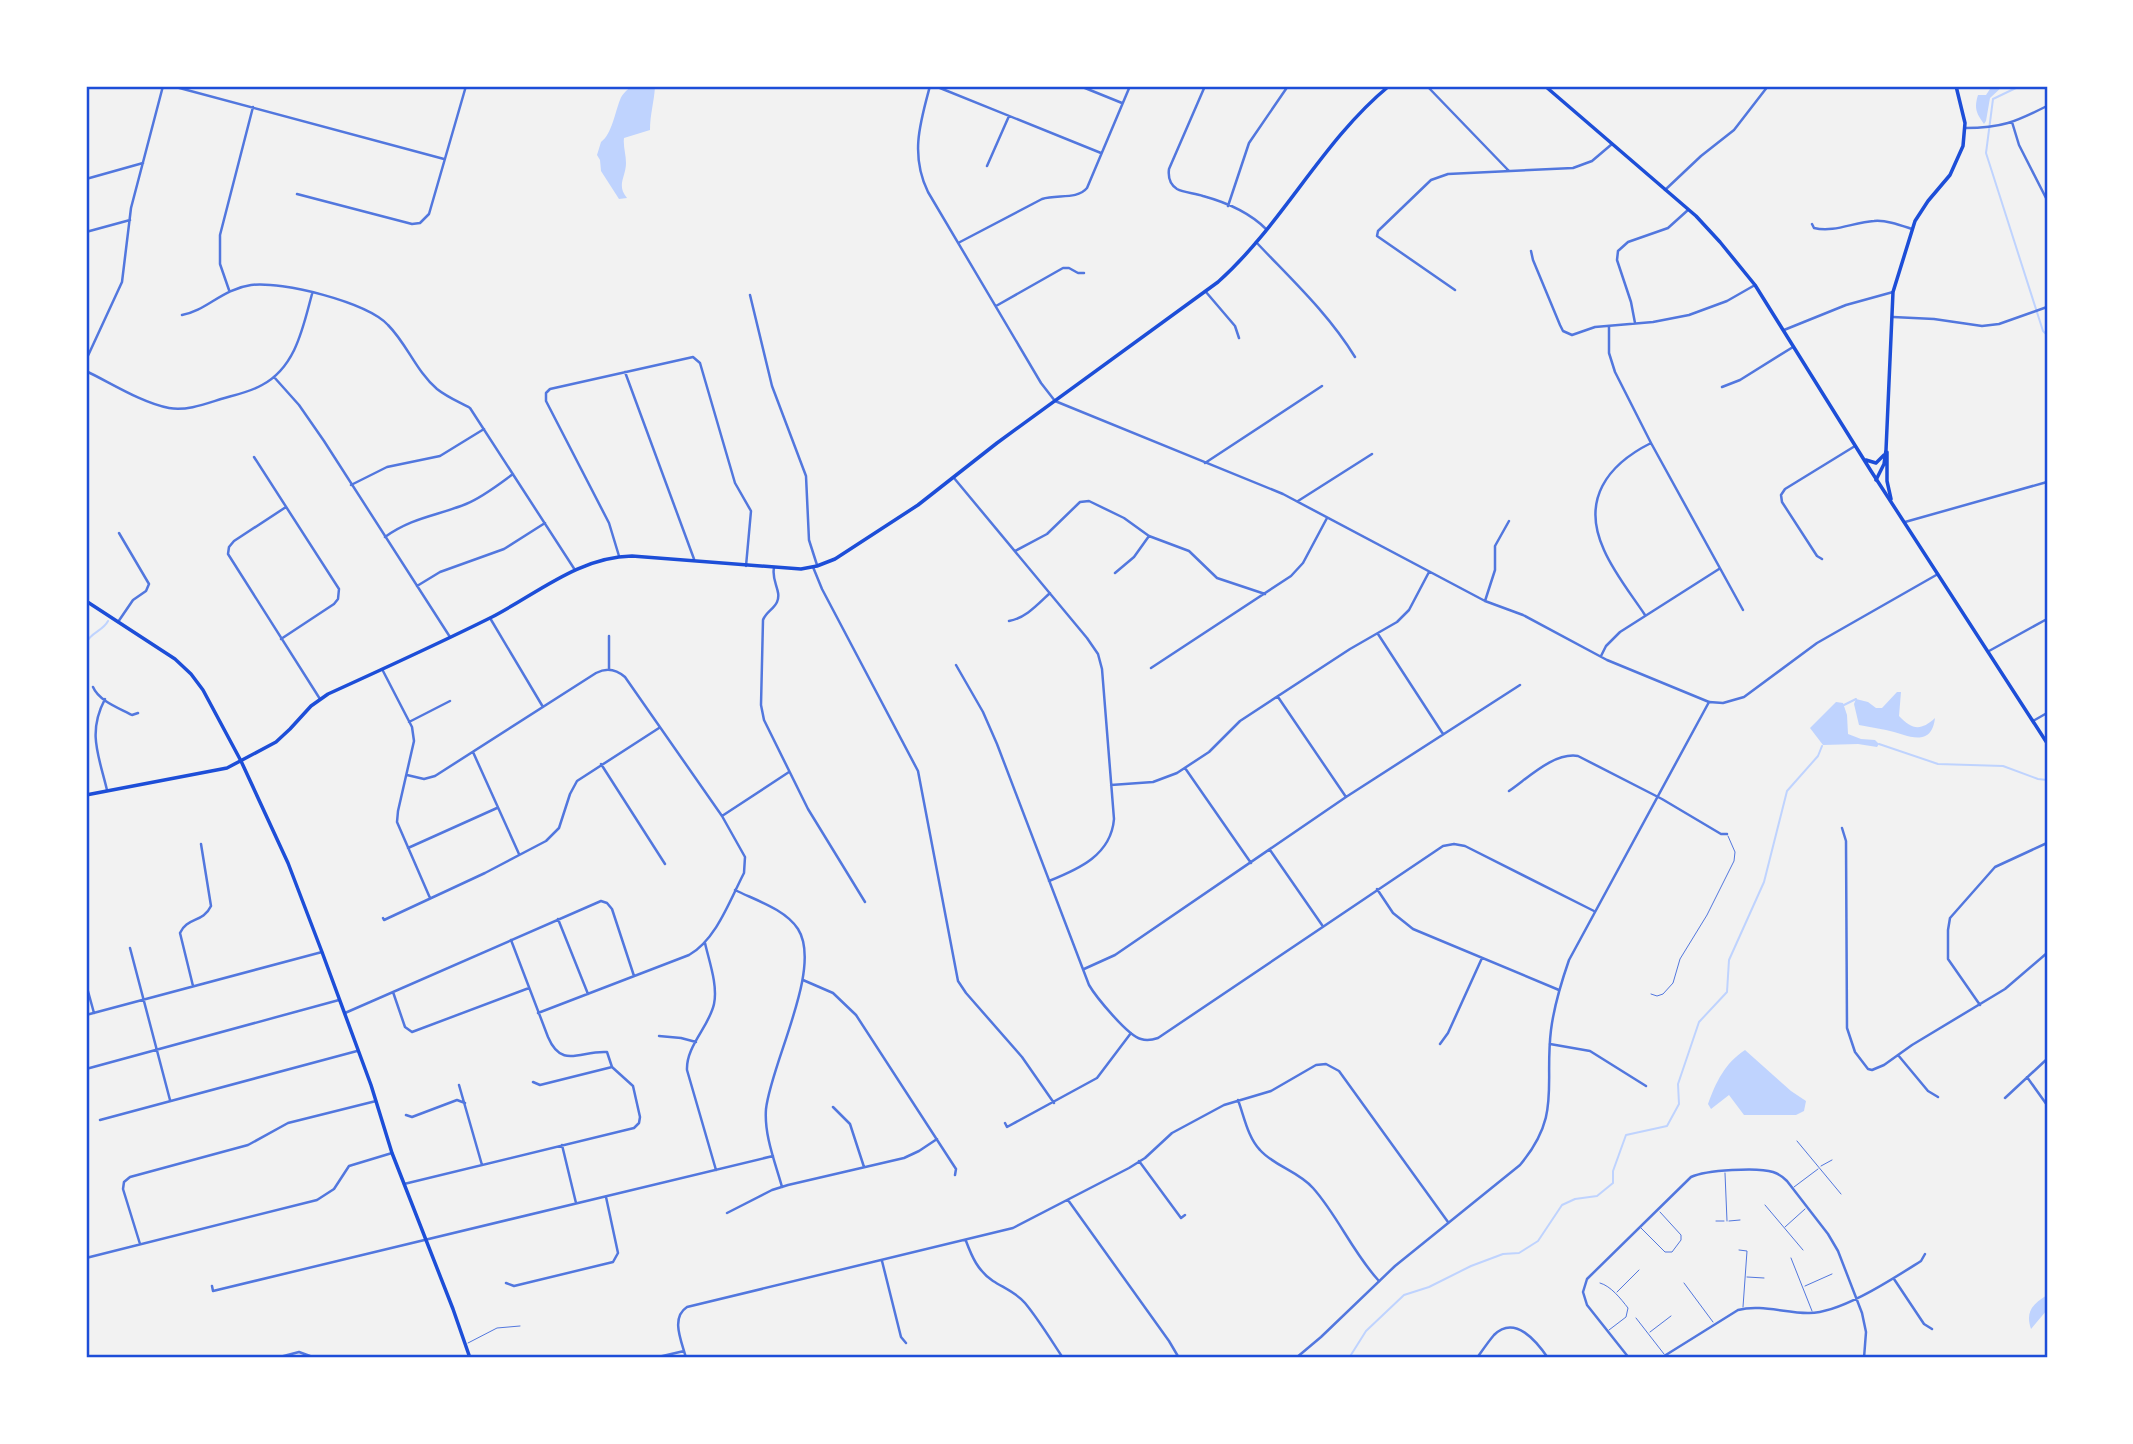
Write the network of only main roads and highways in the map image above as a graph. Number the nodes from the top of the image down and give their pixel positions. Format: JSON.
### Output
{"nodes":[{"id":1,"x":1388,"y":86,"type":"edge"},
{"id":2,"x":1545,"y":86,"type":"edge"},
{"id":3,"x":1956,"y":86,"type":"edge"},
{"id":4,"x":1886,"y":450,"type":"junction"},
{"id":5,"x":1884,"y":456,"type":"junction"},
{"id":6,"x":1862,"y":457,"type":"junction"},
{"id":7,"x":1876,"y":480,"type":"junction"},
{"id":8,"x":1892,"y":503,"type":"junction"},
{"id":9,"x":86,"y":601,"type":"edge"},
{"id":10,"x":2047,"y":743,"type":"edge"},
{"id":11,"x":241,"y":761,"type":"junction"},
{"id":12,"x":86,"y":795,"type":"edge"},
{"id":13,"x":470,"y":1358,"type":"edge"}],
"edges":[{"from":1,"to":11,"type":"main road"},
{"from":2,"to":6,"type":"main road"},
{"from":3,"to":4,"type":"main road"},
{"from":4,"to":5,"type":"main road"},
{"from":4,"to":8,"type":"main road"},
{"from":5,"to":6,"type":"main road"},
{"from":5,"to":7,"type":"main road"},
{"from":6,"to":7,"type":"main road"},
{"from":7,"to":8,"type":"main road"},
{"from":8,"to":10,"type":"main road"},
{"from":9,"to":11,"type":"main road"},
{"from":11,"to":12,"type":"main road"},
{"from":11,"to":13,"type":"main road"}]}
